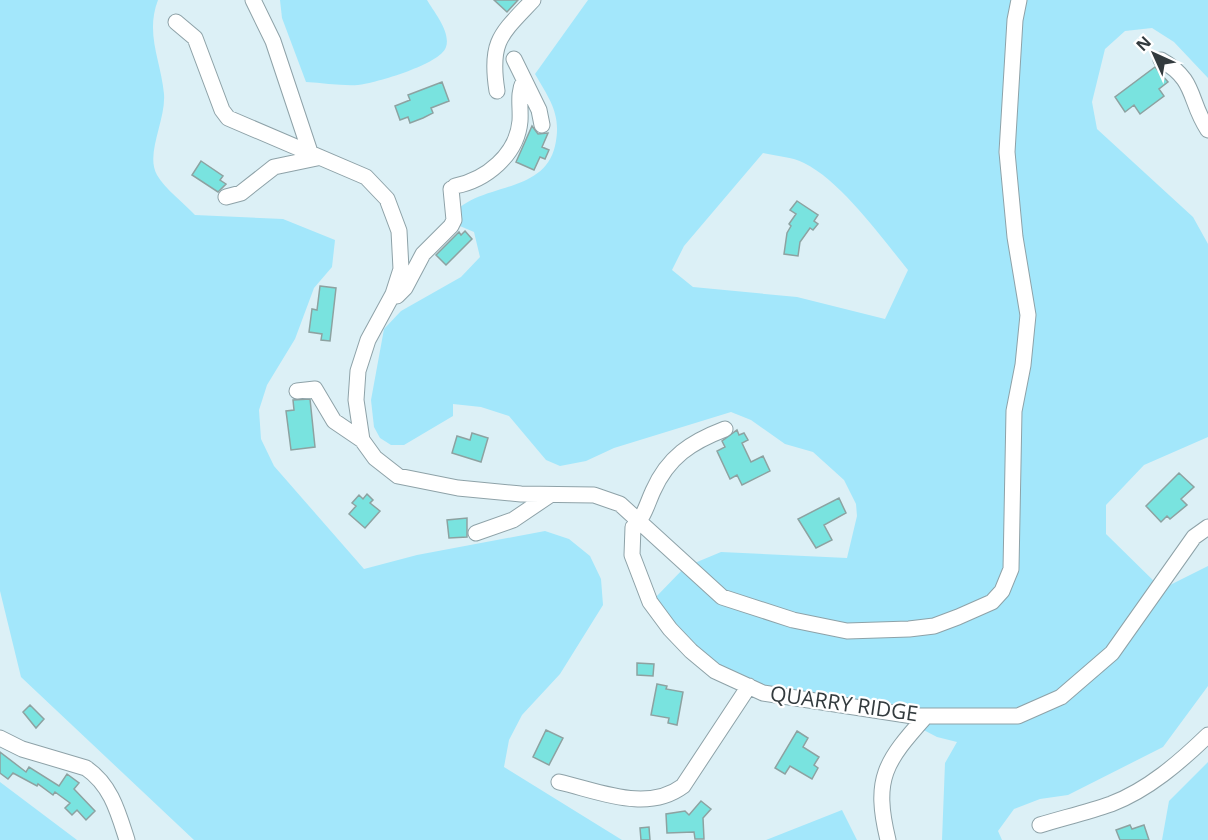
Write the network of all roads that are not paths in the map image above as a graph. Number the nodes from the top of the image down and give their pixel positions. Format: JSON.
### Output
{"nodes":[{"id":1,"x":253,"y":0,"type":"edge"},
{"id":2,"x":533,"y":0,"type":"edge"},
{"id":3,"x":1019,"y":0,"type":"edge"},
{"id":4,"x":176,"y":22,"type":"dead end"},
{"id":5,"x":514,"y":59,"type":"dead end"},
{"id":6,"x":1161,"y":60,"type":"dead end"},
{"id":7,"x":524,"y":80,"type":"junction"},
{"id":8,"x":497,"y":91,"type":"dead end"},
{"id":9,"x":542,"y":125,"type":"dead end"},
{"id":10,"x":1208,"y":130,"type":"edge"},
{"id":11,"x":314,"y":156,"type":"junction"},
{"id":12,"x":226,"y":197,"type":"dead end"},
{"id":13,"x":389,"y":300,"type":"junction"},
{"id":14,"x":297,"y":391,"type":"dead end"},
{"id":15,"x":725,"y":429,"type":"dead end"},
{"id":16,"x":362,"y":440,"type":"junction"},
{"id":17,"x":550,"y":495,"type":"junction"},
{"id":18,"x":640,"y":521,"type":"junction"},
{"id":19,"x":1208,"y":527,"type":"edge"},
{"id":20,"x":476,"y":533,"type":"dead end"},
{"id":21,"x":748,"y":686,"type":"junction"},
{"id":22,"x":926,"y":716,"type":"junction"},
{"id":23,"x":1208,"y":735,"type":"edge"},
{"id":24,"x":0,"y":738,"type":"edge"},
{"id":25,"x":559,"y":782,"type":"dead end"},
{"id":26,"x":1040,"y":825,"type":"dead end"},
{"id":27,"x":127,"y":840,"type":"edge"},
{"id":28,"x":888,"y":840,"type":"edge"}],
"edges":[{"from":1,"to":11,"type":"street"},
{"from":2,"to":8,"type":"street"},
{"from":3,"to":18,"type":"street"},
{"from":4,"to":11,"type":"street"},
{"from":5,"to":7,"type":"street"},
{"from":6,"to":10,"type":"street"},
{"from":7,"to":9,"type":"street"},
{"from":7,"to":13,"type":"street"},
{"from":11,"to":12,"type":"street"},
{"from":11,"to":13,"type":"street"},
{"from":13,"to":16,"type":"street"},
{"from":14,"to":16,"type":"street"},
{"from":15,"to":18,"type":"street","name":"QUARRY RIDGE"},
{"from":16,"to":17,"type":"street"},
{"from":17,"to":18,"type":"street"},
{"from":17,"to":20,"type":"street"},
{"from":18,"to":21,"type":"street","name":"QUARRY RIDGE"},
{"from":19,"to":22,"type":"street","name":"QUARRY RIDGE"},
{"from":21,"to":22,"type":"street","name":"QUARRY RIDGE"},
{"from":21,"to":25,"type":"street"},
{"from":22,"to":28,"type":"street"},
{"from":23,"to":26,"type":"street"},
{"from":24,"to":27,"type":"street"}]}
